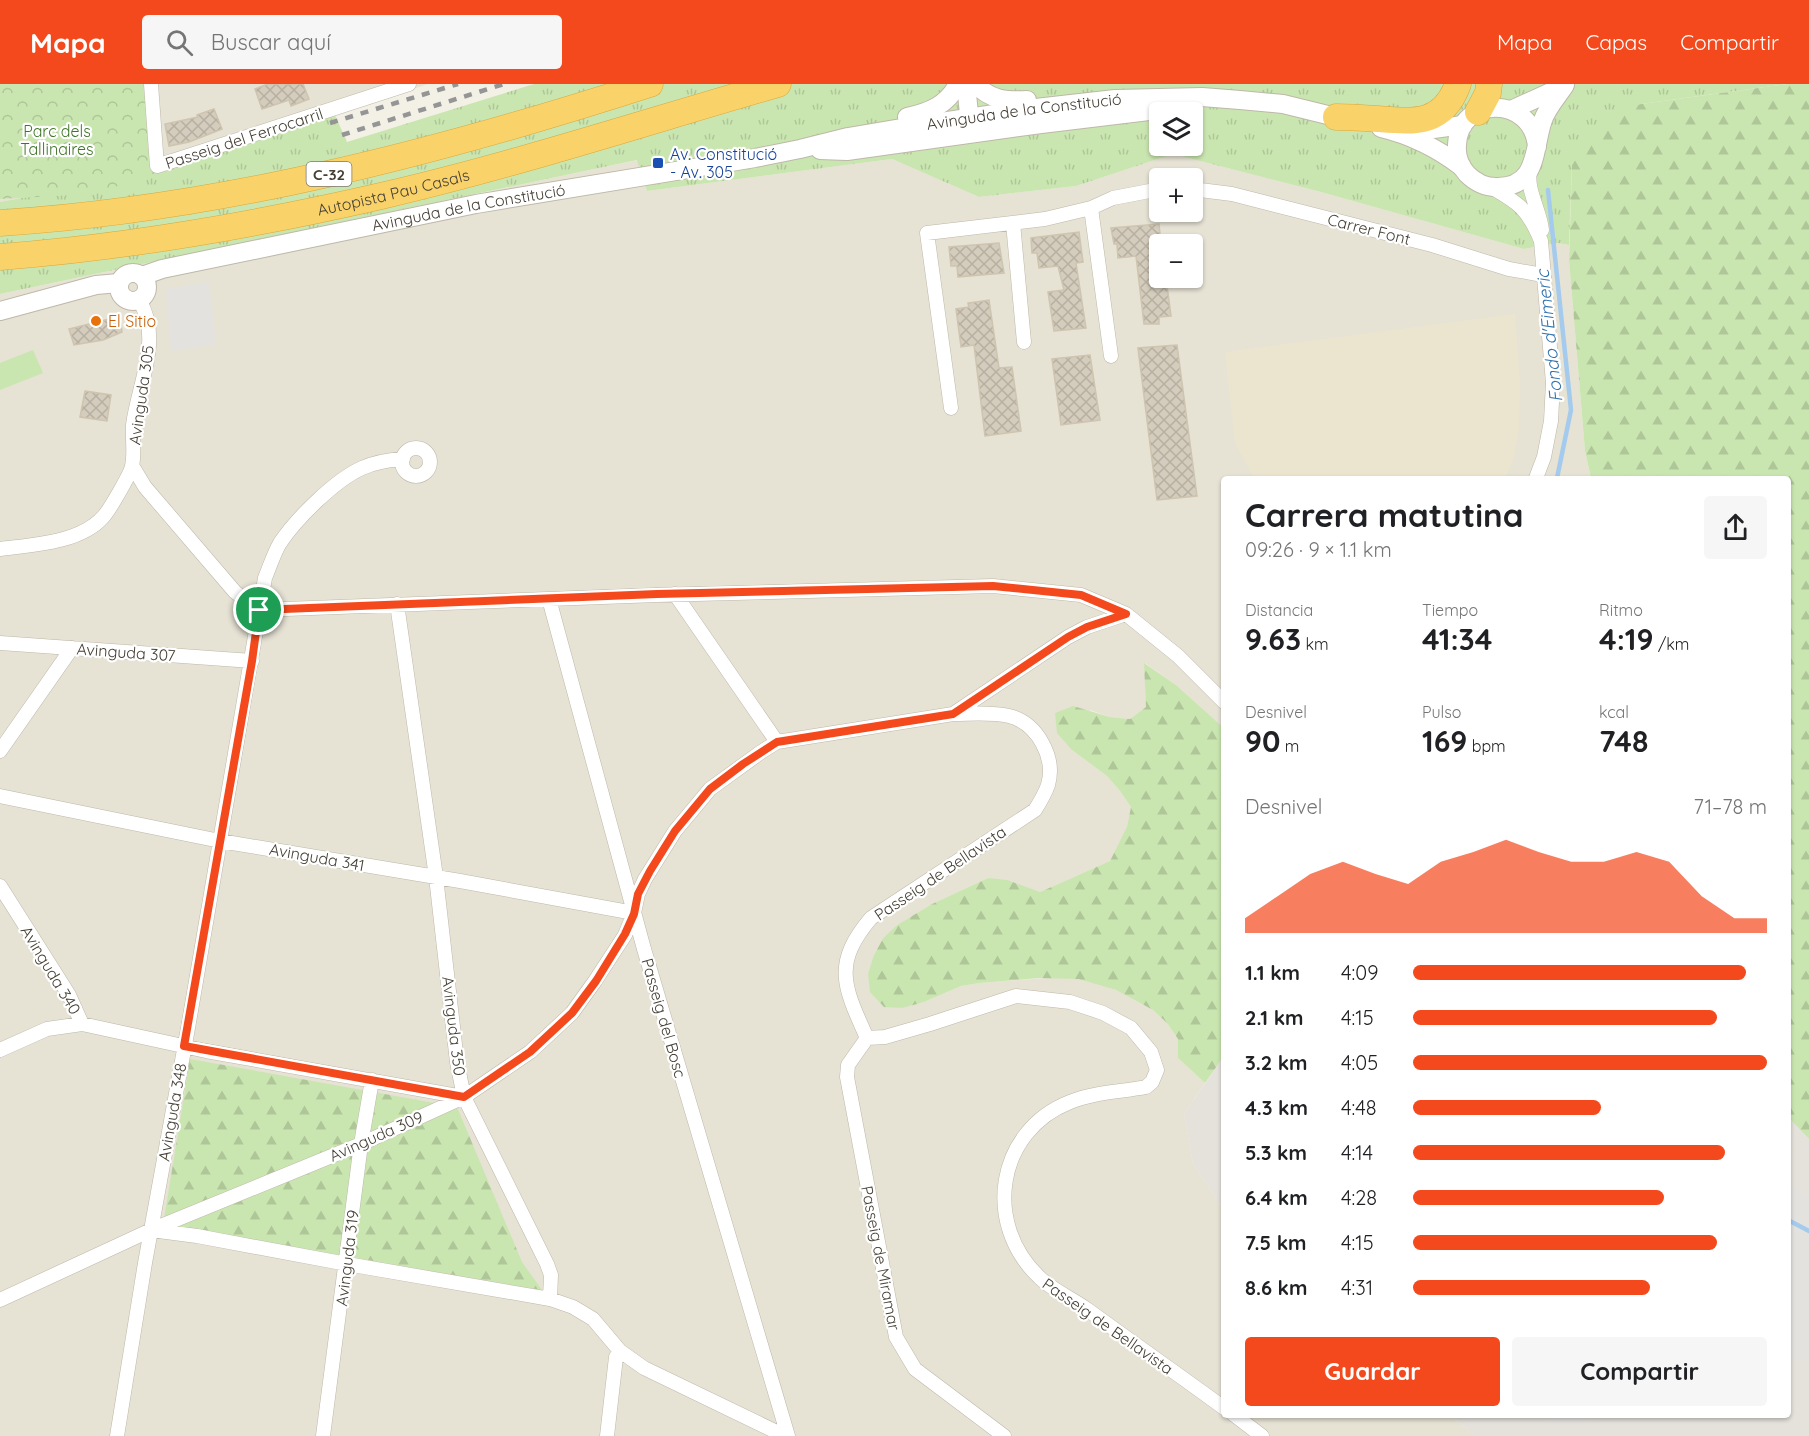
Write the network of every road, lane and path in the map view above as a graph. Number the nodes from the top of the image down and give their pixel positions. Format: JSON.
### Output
{"nodes":[{"id":1,"x":151,"y":84,"type":"edge"},
{"id":2,"x":409,"y":84,"type":"edge"},
{"id":3,"x":650,"y":84,"type":"edge"},
{"id":4,"x":778,"y":84,"type":"edge"},
{"id":5,"x":958,"y":84,"type":"edge"},
{"id":6,"x":966,"y":84,"type":"edge"},
{"id":7,"x":976,"y":84,"type":"edge"},
{"id":8,"x":1458,"y":84,"type":"edge"},
{"id":9,"x":1489,"y":84,"type":"edge"},
{"id":10,"x":1566,"y":85,"type":"edge"},
{"id":11,"x":1114,"y":107,"type":"junction"},
{"id":12,"x":1511,"y":110,"type":"junction"},
{"id":13,"x":975,"y":117,"type":"junction"},
{"id":14,"x":1336,"y":117,"type":"junction"},
{"id":15,"x":1471,"y":118,"type":"junction"},
{"id":16,"x":1404,"y":133,"type":"junction"},
{"id":17,"x":848,"y":137,"type":"junction"},
{"id":18,"x":1537,"y":147,"type":"junction"},
{"id":19,"x":800,"y":149,"type":"junction"},
{"id":20,"x":1462,"y":167,"type":"junction"},
{"id":21,"x":1530,"y":170,"type":"junction"},
{"id":22,"x":1489,"y":186,"type":"junction"},
{"id":23,"x":1203,"y":190,"type":"edge"},
{"id":24,"x":1149,"y":191,"type":"edge"},
{"id":25,"x":1091,"y":208,"type":"junction"},
{"id":26,"x":0,"y":223,"type":"edge"},
{"id":27,"x":1013,"y":223,"type":"junction"},
{"id":28,"x":1541,"y":241,"type":"junction"},
{"id":29,"x":0,"y":256,"type":"edge"},
{"id":30,"x":1543,"y":275,"type":"junction"},
{"id":31,"x":142,"y":276,"type":"junction"},
{"id":32,"x":119,"y":283,"type":"junction"},
{"id":33,"x":139,"y":300,"type":"junction"},
{"id":34,"x":0,"y":311,"type":"edge"},
{"id":35,"x":1024,"y":342,"type":"dead end"},
{"id":36,"x":1111,"y":356,"type":"dead end"},
{"id":37,"x":951,"y":408,"type":"dead end"},
{"id":38,"x":403,"y":459,"type":"dead end"},
{"id":39,"x":132,"y":466,"type":"junction"},
{"id":40,"x":1537,"y":476,"type":"edge"},
{"id":41,"x":0,"y":549,"type":"edge"},
{"id":42,"x":675,"y":594,"type":"junction"},
{"id":43,"x":549,"y":598,"type":"junction"},
{"id":44,"x":397,"y":604,"type":"junction"},
{"id":45,"x":259,"y":610,"type":"junction"},
{"id":46,"x":1126,"y":614,"type":"junction"},
{"id":47,"x":0,"y":643,"type":"edge"},
{"id":48,"x":72,"y":648,"type":"junction"},
{"id":49,"x":252,"y":661,"type":"junction"},
{"id":50,"x":1221,"y":699,"type":"edge"},
{"id":51,"x":953,"y":714,"type":"junction"},
{"id":52,"x":777,"y":742,"type":"junction"},
{"id":53,"x":0,"y":751,"type":"edge"},
{"id":54,"x":0,"y":796,"type":"edge"},
{"id":55,"x":220,"y":841,"type":"junction"},
{"id":56,"x":436,"y":877,"type":"junction"},
{"id":57,"x":0,"y":886,"type":"edge"},
{"id":58,"x":634,"y":914,"type":"junction"},
{"id":59,"x":82,"y":1024,"type":"junction"},
{"id":60,"x":867,"y":1038,"type":"junction"},
{"id":61,"x":184,"y":1046,"type":"junction"},
{"id":62,"x":0,"y":1050,"type":"edge"},
{"id":63,"x":372,"y":1080,"type":"junction"},
{"id":64,"x":464,"y":1097,"type":"junction"},
{"id":65,"x":361,"y":1144,"type":"junction"},
{"id":66,"x":151,"y":1230,"type":"junction"},
{"id":67,"x":347,"y":1264,"type":"junction"},
{"id":68,"x":550,"y":1299,"type":"junction"},
{"id":69,"x":0,"y":1300,"type":"edge"},
{"id":70,"x":620,"y":1351,"type":"junction"},
{"id":71,"x":1221,"y":1406,"type":"edge"},
{"id":72,"x":1238,"y":1418,"type":"edge"},
{"id":73,"x":117,"y":1436,"type":"edge"},
{"id":74,"x":323,"y":1436,"type":"edge"},
{"id":75,"x":607,"y":1436,"type":"edge"},
{"id":76,"x":786,"y":1436,"type":"edge"},
{"id":77,"x":1004,"y":1436,"type":"edge"},
{"id":78,"x":1262,"y":1436,"type":"edge"}],
"edges":[{"from":1,"to":2,"type":"street","name":"Passeig del Ferrocarril"},
{"from":3,"to":26,"type":"highway","name":"Autopista Pau Casals","number":"C-32"},
{"from":4,"to":29,"type":"highway","name":"Autopista Pau Casals","number":"C-32"},
{"from":5,"to":17,"type":"street"},
{"from":6,"to":13,"type":"street"},
{"from":7,"to":11,"type":"street"},
{"from":8,"to":14,"type":"highway"},
{"from":9,"to":15,"type":"highway"},
{"from":10,"to":12,"type":"street"},
{"from":10,"to":18,"type":"street"},
{"from":11,"to":13,"type":"street","name":"Avinguda de la Constitució"},
{"from":11,"to":14,"type":"street","name":"Avinguda de la Constitució"},
{"from":11,"to":19,"type":"street","name":"Avinguda de la Constitució"},
{"from":12,"to":15,"type":"street"},
{"from":12,"to":18,"type":"street"},
{"from":13,"to":17,"type":"street","name":"Avinguda de la Constitució"},
{"from":14,"to":16,"type":"street","name":"Avinguda de la Constitució"},
{"from":15,"to":16,"type":"street"},
{"from":15,"to":20,"type":"street"},
{"from":16,"to":20,"type":"street"},
{"from":17,"to":19,"type":"street","name":"Avinguda de la Constitució"},
{"from":18,"to":21,"type":"street"},
{"from":19,"to":31,"type":"street","name":"Avinguda de la Constitució"},
{"from":20,"to":22,"type":"street"},
{"from":21,"to":22,"type":"street"},
{"from":21,"to":28,"type":"street"},
{"from":22,"to":28,"type":"street"},
{"from":23,"to":30,"type":"street","name":"Carrer Font"},
{"from":24,"to":25,"type":"street"},
{"from":25,"to":27,"type":"street"},
{"from":25,"to":36,"type":"street"},
{"from":27,"to":35,"type":"street"},
{"from":27,"to":37,"type":"street"},
{"from":28,"to":30,"type":"street"},
{"from":30,"to":40,"type":"street"},
{"from":31,"to":32,"type":"street","name":"Avinguda de la Constitució"},
{"from":31,"to":33,"type":"street"},
{"from":32,"to":33,"type":"street"},
{"from":32,"to":34,"type":"street","name":"Avinguda de la Constitució"},
{"from":33,"to":39,"type":"street","name":"Avinguda 305"},
{"from":38,"to":45,"type":"street","name":"Avinguda 348"},
{"from":39,"to":41,"type":"street","name":"Avinguda 305"},
{"from":39,"to":45,"type":"street"},
{"from":42,"to":43,"type":"street"},
{"from":42,"to":46,"type":"street"},
{"from":42,"to":52,"type":"street"},
{"from":43,"to":44,"type":"street"},
{"from":43,"to":58,"type":"street","name":"Passeig del Bosc"},
{"from":44,"to":45,"type":"street"},
{"from":44,"to":56,"type":"street","name":"Avinguda 350"},
{"from":45,"to":49,"type":"street","name":"Avinguda 348"},
{"from":46,"to":50,"type":"street"},
{"from":46,"to":51,"type":"street"},
{"from":47,"to":48,"type":"street","name":"Avinguda 307"},
{"from":48,"to":49,"type":"street","name":"Avinguda 307"},
{"from":48,"to":53,"type":"street"},
{"from":49,"to":55,"type":"street","name":"Avinguda 348"},
{"from":51,"to":52,"type":"street"},
{"from":51,"to":60,"type":"street","name":"Passeig de Bellavista"},
{"from":52,"to":58,"type":"street","name":"Avinguda 309"},
{"from":54,"to":55,"type":"street","name":"Avinguda 341"},
{"from":55,"to":56,"type":"street","name":"Avinguda 341"},
{"from":55,"to":61,"type":"street","name":"Avinguda 348"},
{"from":56,"to":58,"type":"street","name":"Avinguda 341"},
{"from":56,"to":64,"type":"street","name":"Avinguda 350"},
{"from":57,"to":59,"type":"street","name":"Avinguda 340"},
{"from":58,"to":64,"type":"street","name":"Avinguda 309"},
{"from":58,"to":76,"type":"street","name":"Passeig del Bosc"},
{"from":59,"to":61,"type":"street"},
{"from":59,"to":62,"type":"street"},
{"from":60,"to":71,"type":"street","name":"Passeig de Bellavista"},
{"from":60,"to":77,"type":"street","name":"Passeig de Miramar"},
{"from":61,"to":63,"type":"street"},
{"from":61,"to":66,"type":"street","name":"Avinguda 348"},
{"from":63,"to":64,"type":"street"},
{"from":63,"to":65,"type":"street","name":"Avinguda 319"},
{"from":64,"to":65,"type":"street","name":"Avinguda 309"},
{"from":64,"to":68,"type":"street","name":"Avinguda 350"},
{"from":65,"to":66,"type":"street","name":"Avinguda 309"},
{"from":65,"to":67,"type":"street","name":"Avinguda 319"},
{"from":66,"to":67,"type":"street"},
{"from":66,"to":69,"type":"street","name":"Avinguda 309"},
{"from":66,"to":73,"type":"street","name":"Avinguda 348"},
{"from":67,"to":68,"type":"street"},
{"from":67,"to":74,"type":"street","name":"Avinguda 319"},
{"from":68,"to":70,"type":"street"},
{"from":70,"to":75,"type":"street"},
{"from":70,"to":76,"type":"street"},
{"from":72,"to":78,"type":"street"}]}
